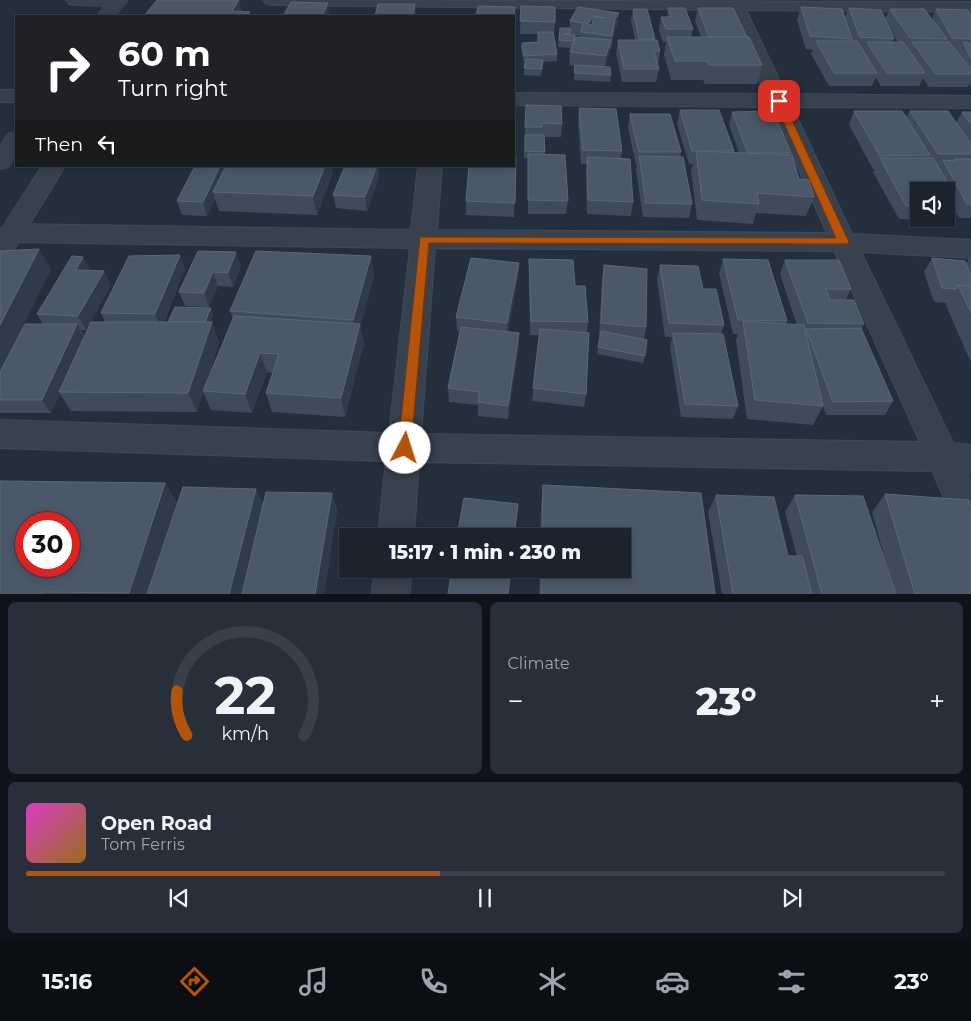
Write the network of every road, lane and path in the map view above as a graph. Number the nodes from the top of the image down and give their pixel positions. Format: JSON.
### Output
{"nodes":[{"id":1,"x":75,"y":0,"type":"edge"},
{"id":2,"x":118,"y":0,"type":"edge"},
{"id":3,"x":272,"y":0,"type":"edge"},
{"id":4,"x":733,"y":2,"type":"edge"},
{"id":5,"x":446,"y":6,"type":"edge"},
{"id":6,"x":971,"y":7,"type":"edge"},
{"id":7,"x":107,"y":15,"type":"edge"},
{"id":8,"x":0,"y":96,"type":"edge"},
{"id":9,"x":15,"y":96,"type":"edge"},
{"id":10,"x":515,"y":99,"type":"edge"},
{"id":11,"x":779,"y":101,"type":"junction"},
{"id":12,"x":971,"y":102,"type":"edge"},
{"id":13,"x":15,"y":140,"type":"edge"},
{"id":14,"x":0,"y":162,"type":"edge"},
{"id":15,"x":53,"y":167,"type":"edge"},
{"id":16,"x":430,"y":167,"type":"edge"},
{"id":17,"x":424,"y":239,"type":"junction"},
{"id":18,"x":843,"y":242,"type":"junction"},
{"id":19,"x":6,"y":243,"type":"edge"},
{"id":20,"x":971,"y":249,"type":"edge"},
{"id":21,"x":0,"y":434,"type":"edge"},
{"id":22,"x":405,"y":448,"type":"junction"},
{"id":23,"x":957,"y":458,"type":"edge"},
{"id":24,"x":971,"y":519,"type":"edge"},
{"id":25,"x":397,"y":528,"type":"edge"},
{"id":26,"x":392,"y":578,"type":"edge"},
{"id":27,"x":391,"y":594,"type":"edge"}],
"edges":[{"from":1,"to":2,"type":"street"},
{"from":2,"to":7,"type":"street"},
{"from":3,"to":5,"type":"street"},
{"from":4,"to":5,"type":"street"},
{"from":4,"to":6,"type":"street"},
{"from":4,"to":11,"type":"street"},
{"from":8,"to":9,"type":"street"},
{"from":10,"to":11,"type":"street"},
{"from":11,"to":12,"type":"street"},
{"from":11,"to":18,"type":"street"},
{"from":13,"to":14,"type":"street"},
{"from":15,"to":19,"type":"street"},
{"from":16,"to":17,"type":"street"},
{"from":17,"to":18,"type":"street"},
{"from":17,"to":19,"type":"street"},
{"from":17,"to":22,"type":"street"},
{"from":18,"to":20,"type":"street"},
{"from":18,"to":23,"type":"street"},
{"from":21,"to":22,"type":"street"},
{"from":22,"to":23,"type":"street"},
{"from":22,"to":25,"type":"street"},
{"from":23,"to":24,"type":"street"},
{"from":26,"to":27,"type":"street"}]}
